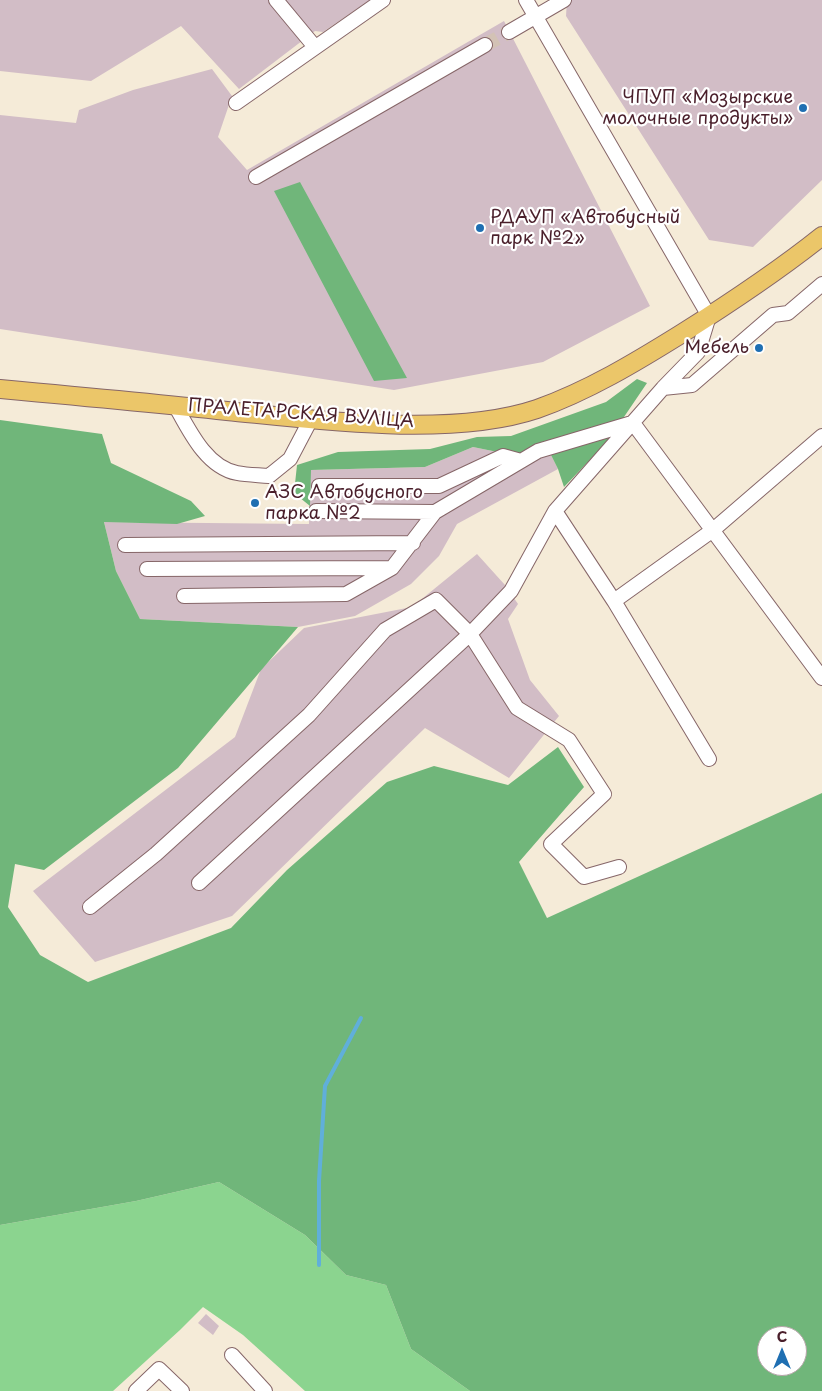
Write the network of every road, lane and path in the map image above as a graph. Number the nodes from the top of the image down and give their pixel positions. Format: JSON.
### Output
{"nodes":[{"id":1,"x":276,"y":0,"type":"edge"},
{"id":2,"x":383,"y":0,"type":"edge"},
{"id":3,"x":526,"y":0,"type":"edge"},
{"id":4,"x":564,"y":0,"type":"edge"},
{"id":5,"x":536,"y":17,"type":"junction"},
{"id":6,"x":509,"y":32,"type":"tunnel mouth"},
{"id":7,"x":485,"y":45,"type":"tunnel mouth"},
{"id":8,"x":315,"y":48,"type":"junction"},
{"id":9,"x":236,"y":102,"type":"dead end"},
{"id":10,"x":256,"y":177,"type":"dead end"},
{"id":11,"x":822,"y":236,"type":"edge"},
{"id":12,"x":821,"y":287,"type":"edge"},
{"id":13,"x":709,"y":316,"type":"junction"},
{"id":14,"x":662,"y":388,"type":"junction"},
{"id":15,"x":0,"y":389,"type":"edge"},
{"id":16,"x":175,"y":405,"type":"junction"},
{"id":17,"x":312,"y":419,"type":"junction"},
{"id":18,"x":633,"y":422,"type":"junction"},
{"id":19,"x":822,"y":436,"type":"edge"},
{"id":20,"x":521,"y":461,"type":"junction"},
{"id":21,"x":319,"y":486,"type":"dead end"},
{"id":22,"x":316,"y":511,"type":"dead end"},
{"id":23,"x":555,"y":511,"type":"junction"},
{"id":24,"x":435,"y":512,"type":"junction"},
{"id":25,"x":713,"y":530,"type":"junction"},
{"id":26,"x":413,"y":543,"type":"junction"},
{"id":27,"x":125,"y":545,"type":"dead end"},
{"id":28,"x":392,"y":568,"type":"junction"},
{"id":29,"x":147,"y":569,"type":"dead end"},
{"id":30,"x":184,"y":596,"type":"dead end"},
{"id":31,"x":614,"y":601,"type":"junction"},
{"id":32,"x":470,"y":634,"type":"junction"},
{"id":33,"x":822,"y":678,"type":"edge"},
{"id":34,"x":709,"y":759,"type":"dead end"},
{"id":35,"x":619,"y":867,"type":"dead end"},
{"id":36,"x":199,"y":883,"type":"dead end"},
{"id":37,"x":90,"y":907,"type":"dead end"},
{"id":38,"x":232,"y":1355,"type":"dead end"},
{"id":39,"x":262,"y":1390,"type":"edge"},
{"id":40,"x":136,"y":1391,"type":"edge"},
{"id":41,"x":182,"y":1391,"type":"edge"}],
"edges":[{"from":1,"to":8,"type":"street"},
{"from":2,"to":8,"type":"street"},
{"from":3,"to":5,"type":"street"},
{"from":4,"to":5,"type":"street"},
{"from":5,"to":6,"type":"street"},
{"from":5,"to":13,"type":"street"},
{"from":7,"to":10,"type":"street"},
{"from":8,"to":9,"type":"street"},
{"from":11,"to":13,"type":"main road","name":"ПРАЛЕТАРСКАЯ ВУЛІЦА"},
{"from":12,"to":14,"type":"street"},
{"from":13,"to":14,"type":"street"},
{"from":13,"to":17,"type":"main road","name":"ПРАЛЕТАРСКАЯ ВУЛІЦА"},
{"from":14,"to":18,"type":"street"},
{"from":15,"to":16,"type":"main road","name":"ПРАЛЕТАРСКАЯ ВУЛІЦА"},
{"from":16,"to":17,"type":"main road","name":"ПРАЛЕТАРСКАЯ ВУЛІЦА"},
{"from":16,"to":17,"type":"street"},
{"from":18,"to":20,"type":"street"},
{"from":18,"to":23,"type":"street"},
{"from":18,"to":25,"type":"street"},
{"from":19,"to":25,"type":"street"},
{"from":20,"to":21,"type":"street"},
{"from":20,"to":24,"type":"street"},
{"from":22,"to":24,"type":"street"},
{"from":23,"to":31,"type":"street"},
{"from":23,"to":32,"type":"street"},
{"from":24,"to":26,"type":"street"},
{"from":25,"to":31,"type":"street"},
{"from":25,"to":33,"type":"street"},
{"from":26,"to":27,"type":"street"},
{"from":26,"to":28,"type":"street"},
{"from":28,"to":29,"type":"street"},
{"from":28,"to":30,"type":"street"},
{"from":31,"to":34,"type":"street"},
{"from":32,"to":35,"type":"street"},
{"from":32,"to":36,"type":"street"},
{"from":32,"to":37,"type":"street"},
{"from":38,"to":39,"type":"street"},
{"from":40,"to":41,"type":"street"}]}
